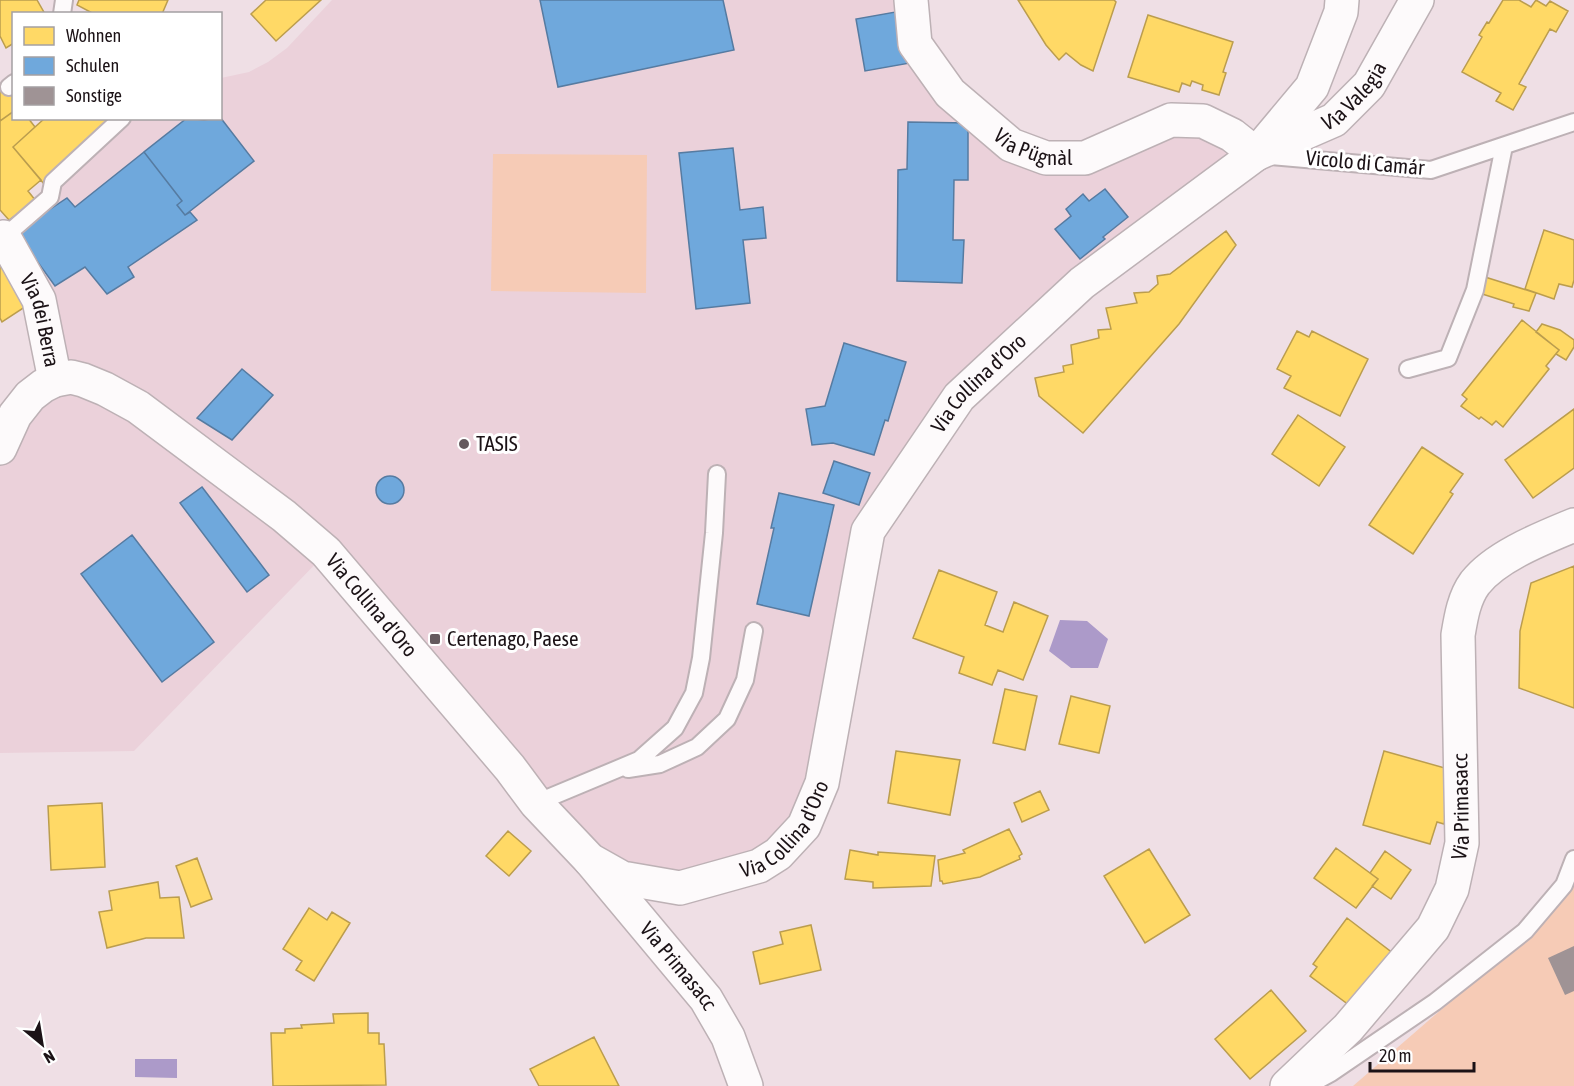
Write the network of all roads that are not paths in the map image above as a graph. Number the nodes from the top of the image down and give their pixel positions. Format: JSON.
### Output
{"nodes":[{"id":1,"x":911,"y":0,"type":"edge"},
{"id":2,"x":1342,"y":0,"type":"edge"},
{"id":3,"x":1417,"y":0,"type":"edge"},
{"id":4,"x":120,"y":120,"type":"edge"},
{"id":5,"x":1574,"y":122,"type":"edge"},
{"id":6,"x":1504,"y":146,"type":"junction"},
{"id":7,"x":1256,"y":154,"type":"junction"},
{"id":8,"x":2,"y":234,"type":"edge"},
{"id":9,"x":1408,"y":369,"type":"dead end"},
{"id":10,"x":55,"y":380,"type":"junction"},
{"id":11,"x":0,"y":448,"type":"edge"},
{"id":12,"x":717,"y":474,"type":"dead end"},
{"id":13,"x":1574,"y":525,"type":"edge"},
{"id":14,"x":754,"y":631,"type":"dead end"},
{"id":15,"x":609,"y":772,"type":"junction"},
{"id":16,"x":536,"y":803,"type":"junction"},
{"id":17,"x":1574,"y":859,"type":"edge"},
{"id":18,"x":591,"y":860,"type":"junction"},
{"id":19,"x":746,"y":1086,"type":"edge"},
{"id":20,"x":1287,"y":1086,"type":"edge"},
{"id":21,"x":1307,"y":1086,"type":"edge"}],
"edges":[{"from":1,"to":7,"type":"street","name":"Via Pügnàl"},
{"from":2,"to":7,"type":"street","name":"Via Collina d'Oro"},
{"from":3,"to":7,"type":"street","name":"Via Valegia"},
{"from":4,"to":8,"type":"lane"},
{"from":5,"to":6,"type":"lane","name":"Vicolo di Camár"},
{"from":6,"to":7,"type":"lane","name":"Vicolo di Camár"},
{"from":6,"to":9,"type":"lane"},
{"from":7,"to":18,"type":"street","name":"Via Collina d'Oro"},
{"from":8,"to":10,"type":"street","name":"Via dei Berra"},
{"from":10,"to":11,"type":"street"},
{"from":10,"to":16,"type":"street","name":"Via Collina d'Oro"},
{"from":12,"to":15,"type":"lane"},
{"from":13,"to":20,"type":"street","name":"Via Primasacc"},
{"from":14,"to":15,"type":"lane"},
{"from":15,"to":16,"type":"lane"},
{"from":16,"to":18,"type":"street","name":"Via Collina d'Oro"},
{"from":17,"to":21,"type":"lane"},
{"from":18,"to":19,"type":"street","name":"Via Primasacc"}]}
